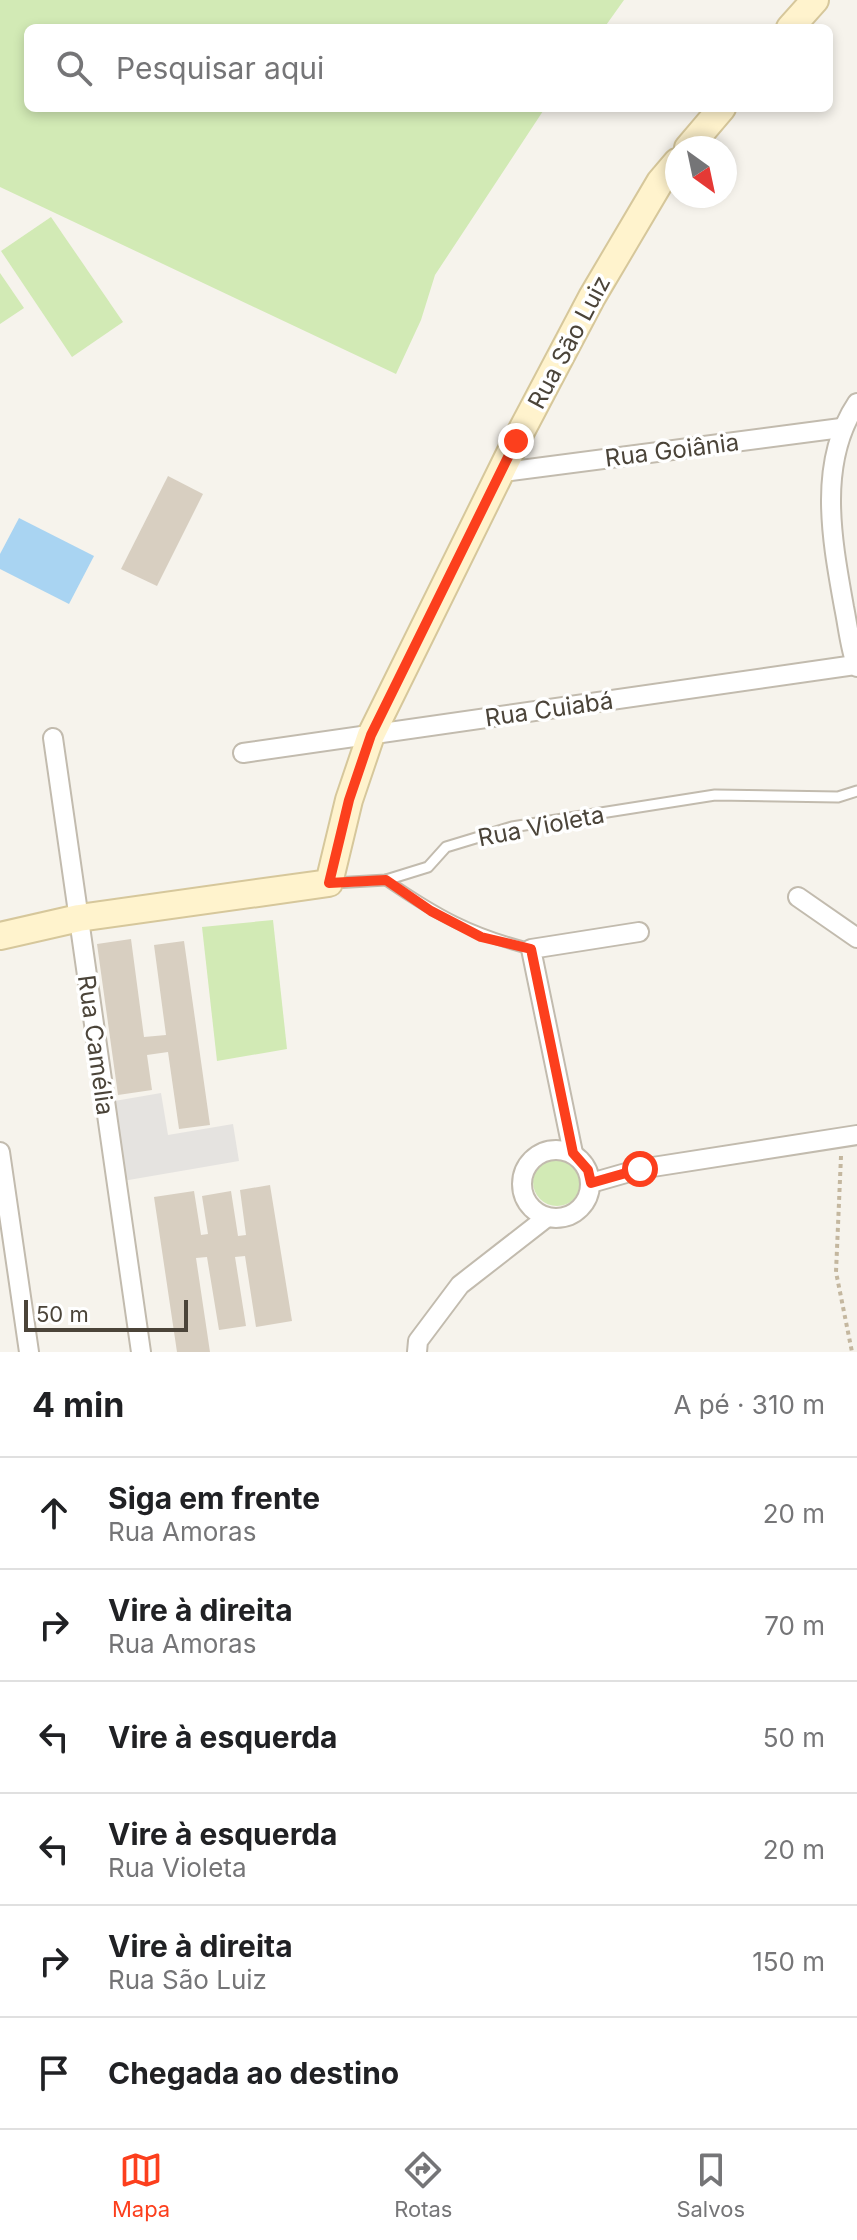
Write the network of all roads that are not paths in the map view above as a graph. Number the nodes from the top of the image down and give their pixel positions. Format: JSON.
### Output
{"nodes":[{"id":1,"x":815,"y":0,"type":"edge"},
{"id":2,"x":794,"y":24,"type":"edge"},
{"id":3,"x":719,"y":112,"type":"edge"},
{"id":4,"x":698,"y":136,"type":"edge"},
{"id":5,"x":665,"y":176,"type":"edge"},
{"id":6,"x":857,"y":403,"type":"edge"},
{"id":7,"x":841,"y":428,"type":"junction"},
{"id":8,"x":504,"y":472,"type":"junction"},
{"id":9,"x":856,"y":666,"type":"edge"},
{"id":10,"x":371,"y":735,"type":"junction"},
{"id":11,"x":53,"y":738,"type":"dead end"},
{"id":12,"x":243,"y":753,"type":"dead end"},
{"id":13,"x":857,"y":791,"type":"edge"},
{"id":14,"x":386,"y":880,"type":"junction"},
{"id":15,"x":329,"y":883,"type":"junction"},
{"id":16,"x":798,"y":897,"type":"dead end"},
{"id":17,"x":79,"y":918,"type":"junction"},
{"id":18,"x":639,"y":932,"type":"dead end"},
{"id":19,"x":0,"y":936,"type":"edge"},
{"id":20,"x":857,"y":938,"type":"edge"},
{"id":21,"x":531,"y":949,"type":"junction"},
{"id":22,"x":849,"y":1137,"type":"edge"},
{"id":23,"x":0,"y":1152,"type":"edge"},
{"id":24,"x":573,"y":1153,"type":"junction"},
{"id":25,"x":591,"y":1183,"type":"junction"},
{"id":26,"x":546,"y":1218,"type":"junction"},
{"id":27,"x":29,"y":1352,"type":"edge"},
{"id":28,"x":141,"y":1352,"type":"edge"},
{"id":29,"x":417,"y":1352,"type":"edge"}],
"edges":[{"from":1,"to":2,"type":"street"},
{"from":3,"to":4,"type":"street"},
{"from":5,"to":8,"type":"street","name":"Rua São Luiz"},
{"from":6,"to":7,"type":"street"},
{"from":7,"to":8,"type":"street","name":"Rua Goiânia"},
{"from":7,"to":9,"type":"street"},
{"from":8,"to":10,"type":"street","name":"Rua São Luiz"},
{"from":9,"to":10,"type":"street","name":"Rua Cuiabá"},
{"from":10,"to":12,"type":"street","name":"Rua Cuiabá"},
{"from":10,"to":15,"type":"street","name":"Rua São Luiz"},
{"from":11,"to":17,"type":"street","name":"Rua Camélia"},
{"from":13,"to":14,"type":"lane","name":"Rua Violeta"},
{"from":14,"to":15,"type":"lane","name":"Rua Violeta"},
{"from":14,"to":21,"type":"lane"},
{"from":15,"to":17,"type":"street","name":"Rua Violeta"},
{"from":16,"to":20,"type":"street"},
{"from":17,"to":19,"type":"street","name":"Rua Violeta"},
{"from":17,"to":28,"type":"street","name":"Rua Camélia"},
{"from":18,"to":21,"type":"street"},
{"from":21,"to":24,"type":"street"},
{"from":22,"to":25,"type":"street"},
{"from":23,"to":27,"type":"street"},
{"from":24,"to":25,"type":"street"},
{"from":24,"to":26,"type":"street"},
{"from":25,"to":26,"type":"street"},
{"from":26,"to":29,"type":"street"}]}
